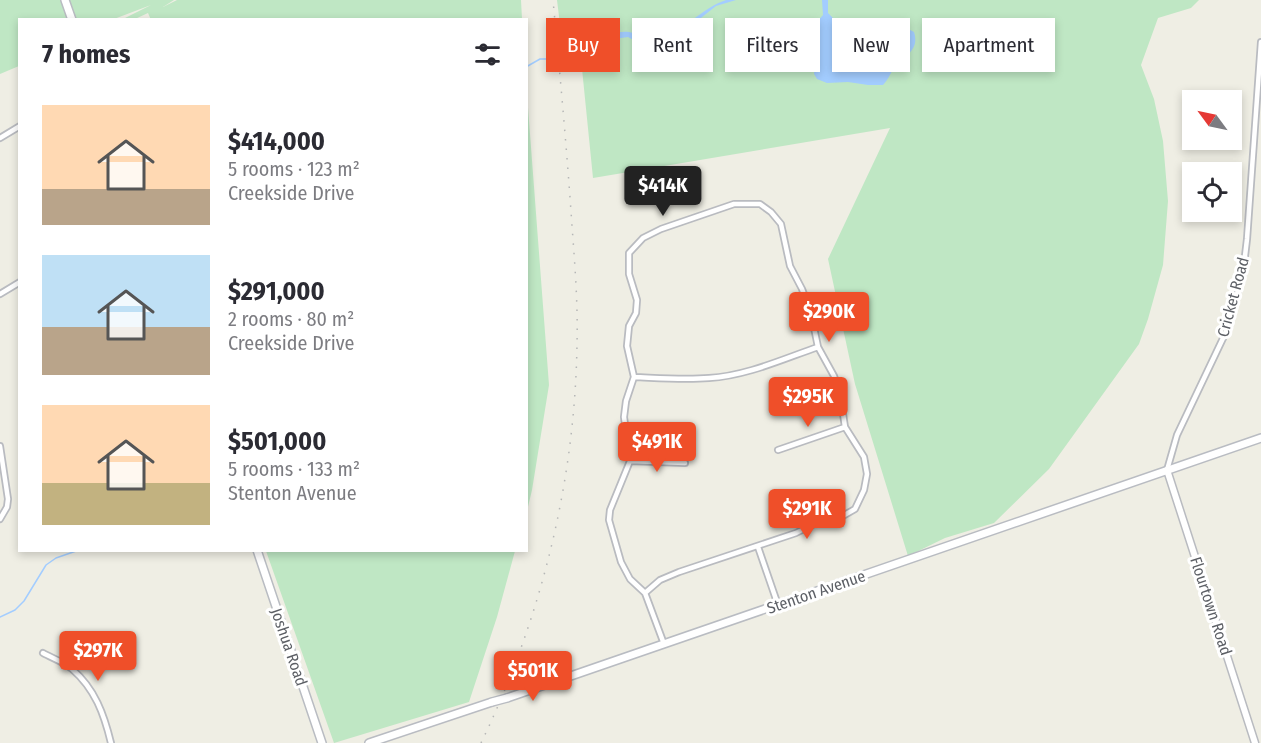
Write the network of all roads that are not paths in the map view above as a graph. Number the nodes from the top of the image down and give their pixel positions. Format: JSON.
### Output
{"nodes":[{"id":1,"x":65,"y":0,"type":"edge"},
{"id":2,"x":71,"y":18,"type":"edge"},
{"id":3,"x":1261,"y":42,"type":"edge"},
{"id":4,"x":18,"y":127,"type":"edge"},
{"id":5,"x":0,"y":138,"type":"edge"},
{"id":6,"x":18,"y":283,"type":"edge"},
{"id":7,"x":0,"y":294,"type":"edge"},
{"id":8,"x":818,"y":347,"type":"junction"},
{"id":9,"x":634,"y":377,"type":"junction"},
{"id":10,"x":844,"y":427,"type":"junction"},
{"id":11,"x":1261,"y":438,"type":"edge"},
{"id":12,"x":0,"y":446,"type":"edge"},
{"id":13,"x":778,"y":450,"type":"dead end"},
{"id":14,"x":630,"y":461,"type":"junction"},
{"id":15,"x":685,"y":463,"type":"dead end"},
{"id":16,"x":1167,"y":470,"type":"junction"},
{"id":17,"x":0,"y":519,"type":"edge"},
{"id":18,"x":758,"y":547,"type":"junction"},
{"id":19,"x":257,"y":552,"type":"edge"},
{"id":20,"x":645,"y":593,"type":"junction"},
{"id":21,"x":778,"y":605,"type":"junction"},
{"id":22,"x":664,"y":644,"type":"junction"},
{"id":23,"x":43,"y":653,"type":"dead end"},
{"id":24,"x":111,"y":743,"type":"edge"},
{"id":25,"x":322,"y":743,"type":"edge"},
{"id":26,"x":369,"y":743,"type":"edge"},
{"id":27,"x":1255,"y":743,"type":"edge"}],
"edges":[{"from":1,"to":2,"type":"main road"},
{"from":3,"to":16,"type":"street","name":"Cricket Road"},
{"from":4,"to":5,"type":"street"},
{"from":6,"to":7,"type":"street"},
{"from":8,"to":9,"type":"street"},
{"from":8,"to":9,"type":"street"},
{"from":8,"to":10,"type":"street"},
{"from":9,"to":14,"type":"street"},
{"from":10,"to":13,"type":"street"},
{"from":10,"to":18,"type":"street"},
{"from":11,"to":16,"type":"main road","name":"Stenton Avenue"},
{"from":12,"to":17,"type":"street"},
{"from":14,"to":15,"type":"street"},
{"from":14,"to":20,"type":"street"},
{"from":16,"to":21,"type":"main road","name":"Stenton Avenue"},
{"from":16,"to":27,"type":"street","name":"Flourtown Road"},
{"from":18,"to":20,"type":"street"},
{"from":18,"to":21,"type":"street"},
{"from":19,"to":25,"type":"main road","name":"Joshua Road"},
{"from":20,"to":22,"type":"street"},
{"from":21,"to":22,"type":"main road","name":"Stenton Avenue"},
{"from":22,"to":26,"type":"main road","name":"Stenton Avenue","bridge":true},
{"from":23,"to":24,"type":"street"}]}
